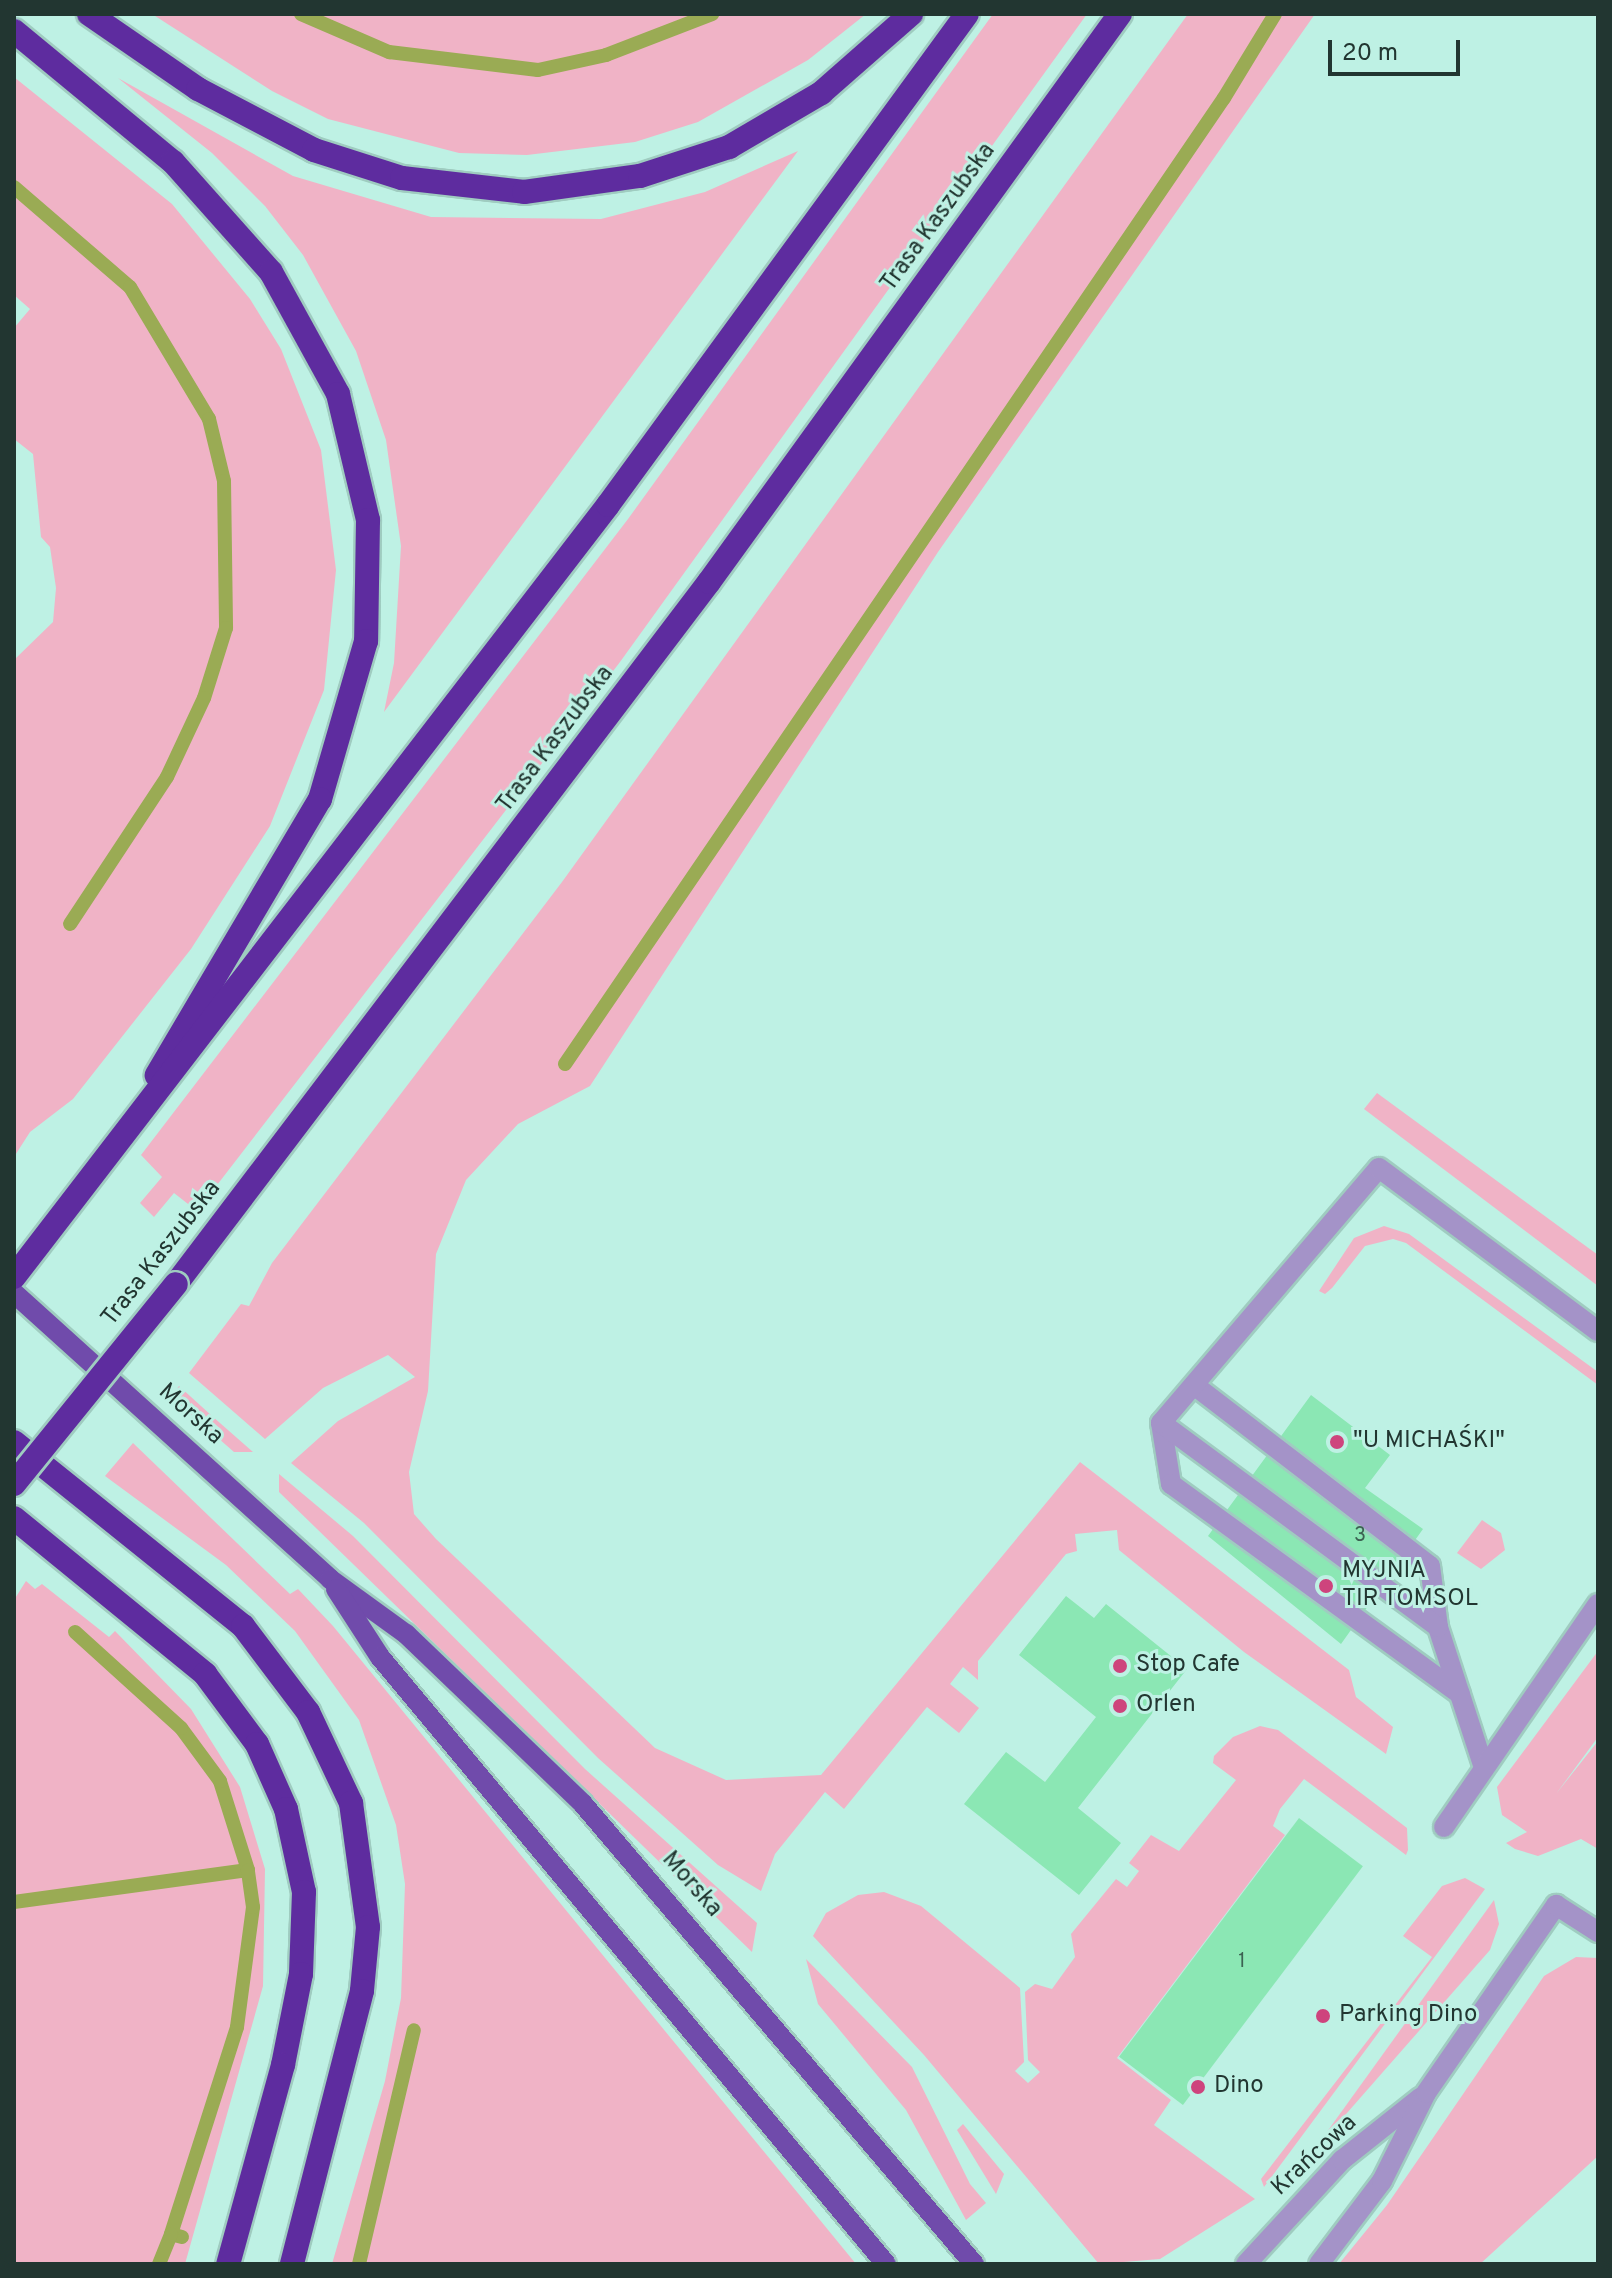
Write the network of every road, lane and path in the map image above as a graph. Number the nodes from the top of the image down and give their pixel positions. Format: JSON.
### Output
{"nodes":[{"id":1,"x":89,"y":14,"type":"edge"},
{"id":2,"x":911,"y":14,"type":"edge"},
{"id":3,"x":967,"y":14,"type":"edge"},
{"id":4,"x":1120,"y":14,"type":"edge"},
{"id":5,"x":14,"y":31,"type":"edge"},
{"id":6,"x":121,"y":1141,"type":"junction"},
{"id":7,"x":14,"y":1277,"type":"edge"},
{"id":8,"x":14,"y":1293,"type":"edge"},
{"id":9,"x":1598,"y":1331,"type":"edge"},
{"id":10,"x":1194,"y":1385,"type":"junction"},
{"id":11,"x":1161,"y":1423,"type":"junction"},
{"id":12,"x":14,"y":1442,"type":"edge"},
{"id":13,"x":14,"y":1484,"type":"edge"},
{"id":14,"x":14,"y":1518,"type":"edge"},
{"id":15,"x":330,"y":1579,"type":"junction"},
{"id":16,"x":1598,"y":1604,"type":"edge"},
{"id":17,"x":1438,"y":1627,"type":"junction"},
{"id":18,"x":1460,"y":1694,"type":"junction"},
{"id":19,"x":1484,"y":1768,"type":"junction"},
{"id":20,"x":1444,"y":1827,"type":"dead end"},
{"id":21,"x":1598,"y":1932,"type":"edge"},
{"id":22,"x":1426,"y":2093,"type":"junction"},
{"id":23,"x":228,"y":2264,"type":"edge"},
{"id":24,"x":292,"y":2264,"type":"edge"},
{"id":25,"x":886,"y":2264,"type":"edge"},
{"id":26,"x":974,"y":2264,"type":"edge"},
{"id":27,"x":1246,"y":2264,"type":"edge"},
{"id":28,"x":1319,"y":2264,"type":"edge"}],
"edges":[{"from":1,"to":2,"type":"highway"},
{"from":3,"to":6,"type":"highway"},
{"from":4,"to":13,"type":"highway","name":"Trasa Kaszubska","bridge":true},
{"from":5,"to":6,"type":"highway"},
{"from":6,"to":7,"type":"highway"},
{"from":8,"to":15,"type":"main road","name":"Morska"},
{"from":9,"to":10,"type":"street"},
{"from":10,"to":11,"type":"street"},
{"from":10,"to":17,"type":"street"},
{"from":11,"to":17,"type":"street"},
{"from":11,"to":18,"type":"street"},
{"from":12,"to":24,"type":"highway"},
{"from":14,"to":23,"type":"highway"},
{"from":15,"to":25,"type":"main road","name":"Morska"},
{"from":15,"to":26,"type":"main road","name":"Morska"},
{"from":16,"to":19,"type":"street"},
{"from":17,"to":18,"type":"street"},
{"from":18,"to":19,"type":"street"},
{"from":19,"to":20,"type":"street"},
{"from":21,"to":22,"type":"street","name":"Krańcowa"},
{"from":22,"to":27,"type":"street","name":"Krańcowa"},
{"from":22,"to":28,"type":"street","name":"Krańcowa"}]}
